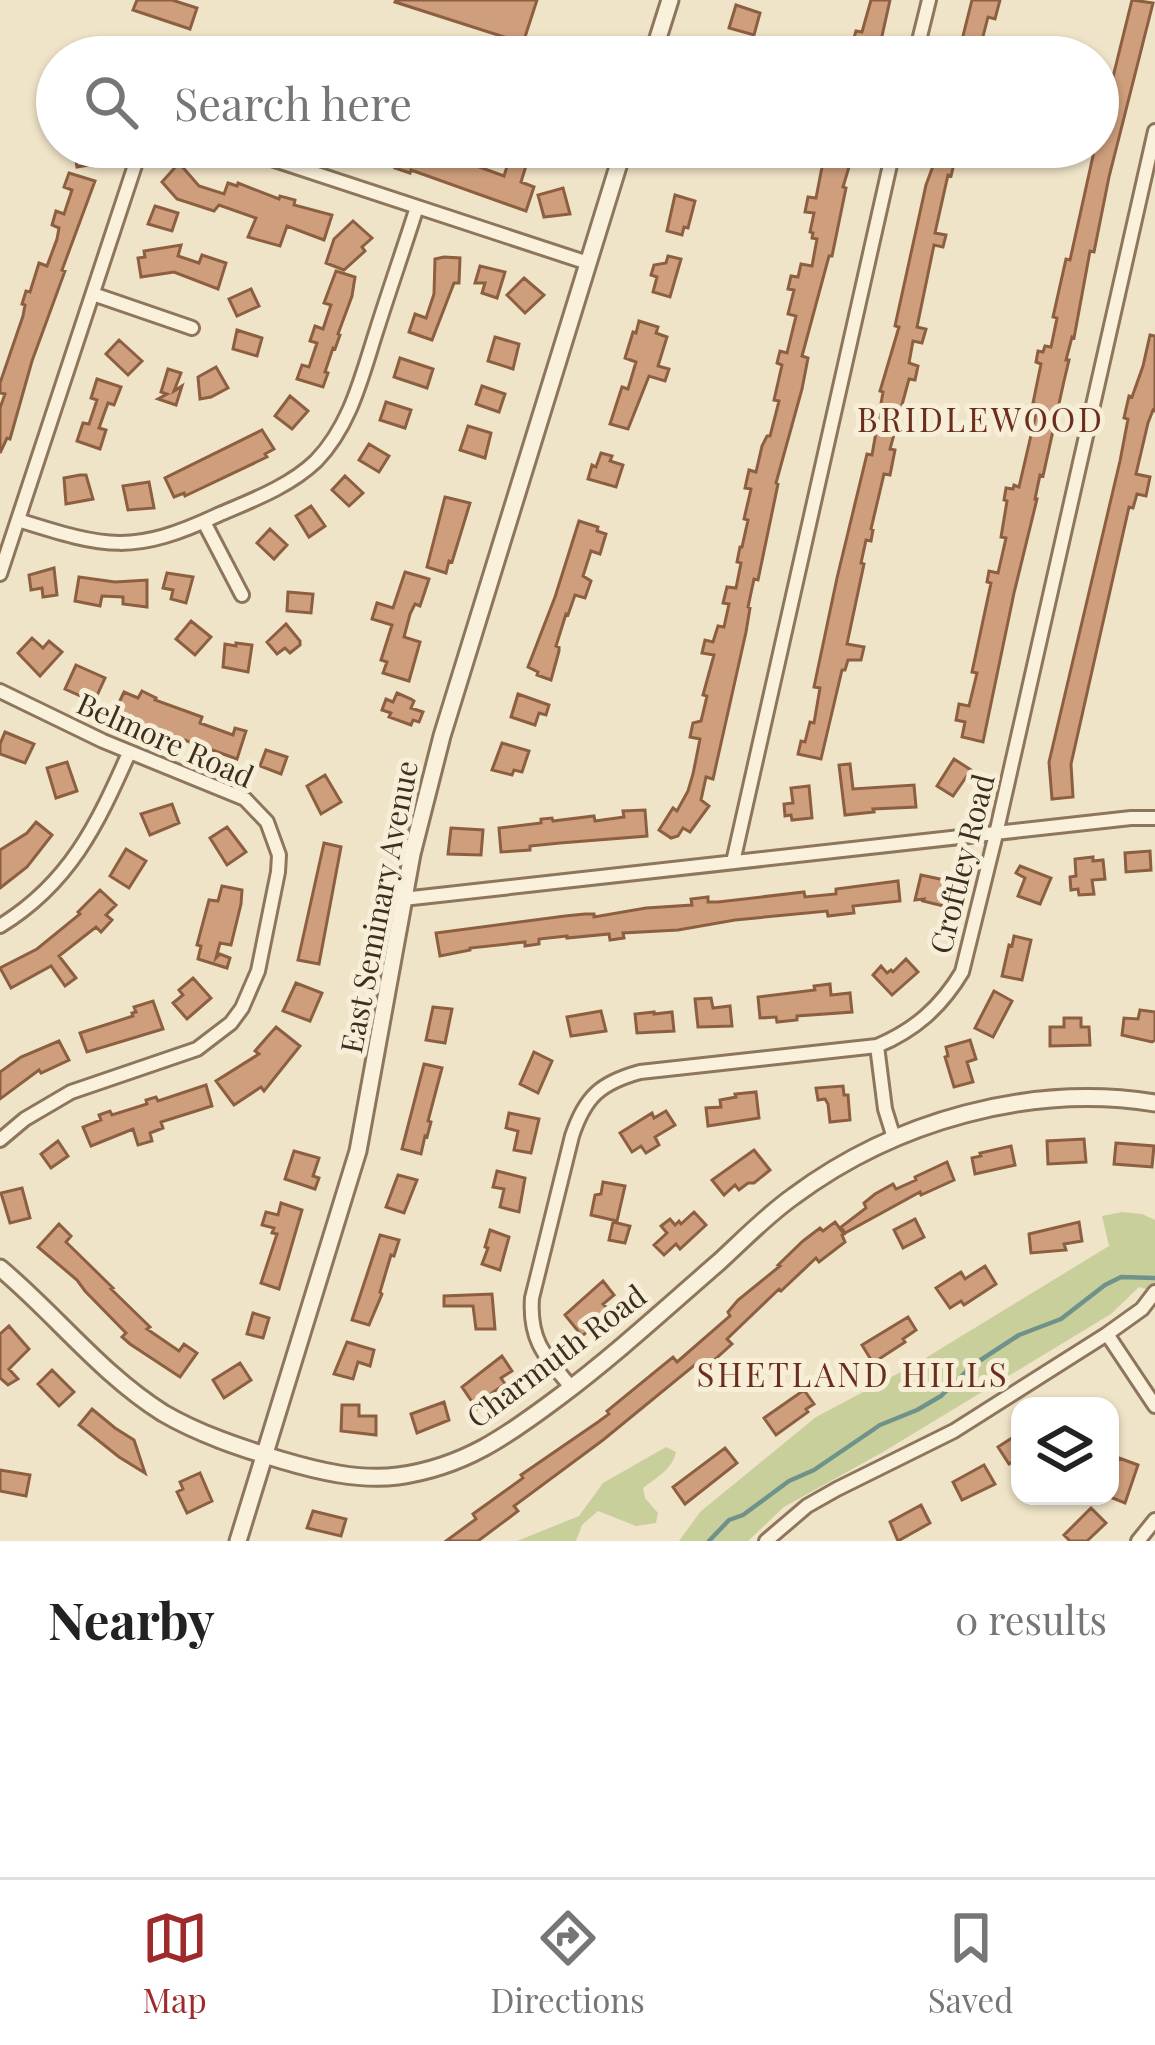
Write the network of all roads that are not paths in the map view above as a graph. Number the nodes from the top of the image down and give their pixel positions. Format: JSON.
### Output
{"nodes":[{"id":1,"x":670,"y":0,"type":"edge"},
{"id":2,"x":929,"y":0,"type":"edge"},
{"id":3,"x":659,"y":36,"type":"edge"},
{"id":4,"x":920,"y":36,"type":"edge"},
{"id":5,"x":1155,"y":131,"type":"edge"},
{"id":6,"x":134,"y":168,"type":"edge"},
{"id":7,"x":299,"y":168,"type":"edge"},
{"id":8,"x":617,"y":168,"type":"edge"},
{"id":9,"x":889,"y":168,"type":"edge"},
{"id":10,"x":417,"y":207,"type":"junction"},
{"id":11,"x":588,"y":263,"type":"junction"},
{"id":12,"x":92,"y":294,"type":"junction"},
{"id":13,"x":192,"y":328,"type":"dead end"},
{"id":14,"x":18,"y":520,"type":"junction"},
{"id":15,"x":205,"y":522,"type":"junction"},
{"id":16,"x":0,"y":574,"type":"edge"},
{"id":17,"x":242,"y":595,"type":"dead end"},
{"id":18,"x":0,"y":691,"type":"edge"},
{"id":19,"x":129,"y":753,"type":"junction"},
{"id":20,"x":1155,"y":818,"type":"edge"},
{"id":21,"x":996,"y":834,"type":"junction"},
{"id":22,"x":733,"y":862,"type":"junction"},
{"id":23,"x":403,"y":899,"type":"junction"},
{"id":24,"x":0,"y":926,"type":"edge"},
{"id":25,"x":877,"y":1046,"type":"junction"},
{"id":26,"x":1155,"y":1103,"type":"edge"},
{"id":27,"x":894,"y":1138,"type":"junction"},
{"id":28,"x":0,"y":1140,"type":"edge"},
{"id":29,"x":0,"y":1268,"type":"edge"},
{"id":30,"x":1155,"y":1292,"type":"edge"},
{"id":31,"x":1107,"y":1334,"type":"junction"},
{"id":32,"x":572,"y":1388,"type":"junction"},
{"id":33,"x":1155,"y":1406,"type":"edge"},
{"id":34,"x":266,"y":1456,"type":"junction"},
{"id":35,"x":1155,"y":1520,"type":"edge"},
{"id":36,"x":238,"y":1541,"type":"edge"},
{"id":37,"x":766,"y":1541,"type":"edge"},
{"id":38,"x":1138,"y":1541,"type":"edge"}],
"edges":[{"from":1,"to":3,"type":"street"},
{"from":2,"to":4,"type":"street"},
{"from":5,"to":21,"type":"street","name":"Croftley Road"},
{"from":6,"to":12,"type":"street"},
{"from":7,"to":10,"type":"street"},
{"from":8,"to":11,"type":"street","name":"East Seminary Avenue"},
{"from":9,"to":22,"type":"street"},
{"from":10,"to":11,"type":"street"},
{"from":10,"to":15,"type":"street"},
{"from":11,"to":23,"type":"street","name":"East Seminary Avenue"},
{"from":12,"to":13,"type":"street"},
{"from":12,"to":14,"type":"street"},
{"from":14,"to":15,"type":"street"},
{"from":14,"to":16,"type":"street"},
{"from":15,"to":17,"type":"street"},
{"from":18,"to":19,"type":"street","name":"Belmore Road"},
{"from":19,"to":24,"type":"street"},
{"from":19,"to":28,"type":"street","name":"Belmore Road"},
{"from":20,"to":21,"type":"street"},
{"from":21,"to":22,"type":"street"},
{"from":21,"to":25,"type":"street","name":"Croftley Road"},
{"from":22,"to":23,"type":"street"},
{"from":23,"to":34,"type":"street","name":"East Seminary Avenue"},
{"from":25,"to":27,"type":"street"},
{"from":25,"to":32,"type":"street","name":"Croftley Road"},
{"from":26,"to":27,"type":"street","name":"Charmuth Road"},
{"from":27,"to":32,"type":"street","name":"Charmuth Road"},
{"from":29,"to":34,"type":"street","name":"Charmuth Road"},
{"from":30,"to":31,"type":"street"},
{"from":31,"to":33,"type":"street"},
{"from":31,"to":37,"type":"street"},
{"from":32,"to":34,"type":"street","name":"Charmuth Road"},
{"from":34,"to":36,"type":"street","name":"East Seminary Avenue"},
{"from":35,"to":38,"type":"street"}]}
